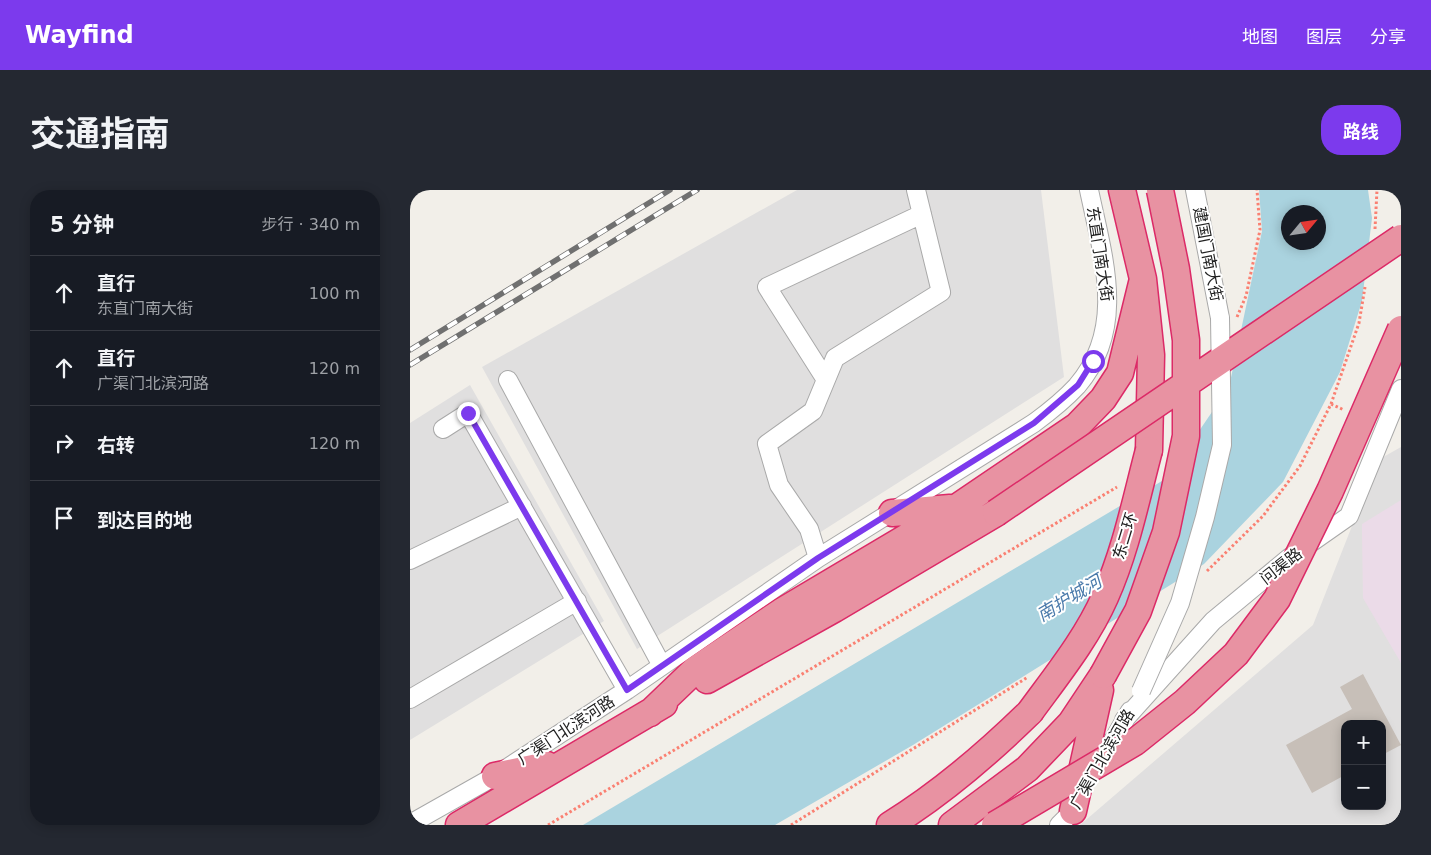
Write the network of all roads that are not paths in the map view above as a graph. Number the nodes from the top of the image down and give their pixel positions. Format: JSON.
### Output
{"nodes":[{"id":1,"x":916,"y":190,"type":"edge"},
{"id":2,"x":1089,"y":190,"type":"edge"},
{"id":3,"x":1122,"y":190,"type":"edge"},
{"id":4,"x":1160,"y":190,"type":"edge"},
{"id":5,"x":1195,"y":190,"type":"edge"},
{"id":6,"x":922,"y":214,"type":"junction"},
{"id":7,"x":1401,"y":238,"type":"edge"},
{"id":8,"x":1143,"y":279,"type":"junction"},
{"id":9,"x":1401,"y":329,"type":"edge"},
{"id":10,"x":508,"y":380,"type":"dead end"},
{"id":11,"x":826,"y":380,"type":"junction"},
{"id":12,"x":1401,"y":389,"type":"edge"},
{"id":13,"x":443,"y":428,"type":"dead end"},
{"id":14,"x":522,"y":506,"type":"junction"},
{"id":15,"x":956,"y":508,"type":"junction"},
{"id":16,"x":892,"y":513,"type":"junction"},
{"id":17,"x":818,"y":558,"type":"junction"},
{"id":18,"x":410,"y":560,"type":"edge"},
{"id":19,"x":576,"y":601,"type":"junction"},
{"id":20,"x":662,"y":664,"type":"junction"},
{"id":21,"x":1103,"y":675,"type":"junction"},
{"id":22,"x":627,"y":690,"type":"junction"},
{"id":23,"x":1141,"y":691,"type":"joint"},
{"id":24,"x":410,"y":699,"type":"edge"},
{"id":25,"x":650,"y":713,"type":"junction"},
{"id":26,"x":1124,"y":720,"type":"junction"},
{"id":27,"x":567,"y":761,"type":"junction"},
{"id":28,"x":495,"y":776,"type":"junction"},
{"id":29,"x":1066,"y":818,"type":"edge"},
{"id":30,"x":410,"y":824,"type":"edge"},
{"id":31,"x":458,"y":825,"type":"edge"},
{"id":32,"x":890,"y":825,"type":"edge"},
{"id":33,"x":952,"y":825,"type":"edge"},
{"id":34,"x":995,"y":825,"type":"edge"}],
"edges":[{"from":1,"to":6,"type":"street"},
{"from":2,"to":16,"type":"street","name":"东直门南大街"},
{"from":3,"to":8,"type":"highway","name":"东二环"},
{"from":4,"to":21,"type":"highway","bridge":true},
{"from":5,"to":23,"type":"street","name":"建国门南大街","bridge":true},
{"from":6,"to":11,"type":"street"},
{"from":6,"to":11,"type":"street"},
{"from":7,"to":25,"type":"highway","bridge":true},
{"from":8,"to":15,"type":"highway"},
{"from":8,"to":32,"type":"highway","name":"东二环","bridge":true},
{"from":9,"to":34,"type":"highway","bridge":true},
{"from":10,"to":20,"type":"street"},
{"from":11,"to":17,"type":"street"},
{"from":12,"to":26,"type":"street","name":"问渠路"},
{"from":13,"to":14,"type":"street"},
{"from":14,"to":18,"type":"street"},
{"from":14,"to":19,"type":"street"},
{"from":15,"to":16,"type":"highway"},
{"from":15,"to":25,"type":"highway"},
{"from":16,"to":17,"type":"street","name":"广渠门北滨河路"},
{"from":17,"to":20,"type":"street","name":"广渠门北滨河路"},
{"from":19,"to":22,"type":"street"},
{"from":19,"to":24,"type":"street"},
{"from":20,"to":22,"type":"street","name":"广渠门北滨河路"},
{"from":21,"to":29,"type":"highway"},
{"from":21,"to":33,"type":"highway"},
{"from":22,"to":28,"type":"street","name":"广渠门北滨河路"},
{"from":23,"to":26,"type":"street","name":"广渠门北滨河路"},
{"from":25,"to":27,"type":"highway"},
{"from":26,"to":29,"type":"street","name":"广渠门北滨河路"},
{"from":27,"to":28,"type":"highway"},
{"from":27,"to":31,"type":"highway"},
{"from":28,"to":30,"type":"street","name":"广渠门北滨河路"}]}
